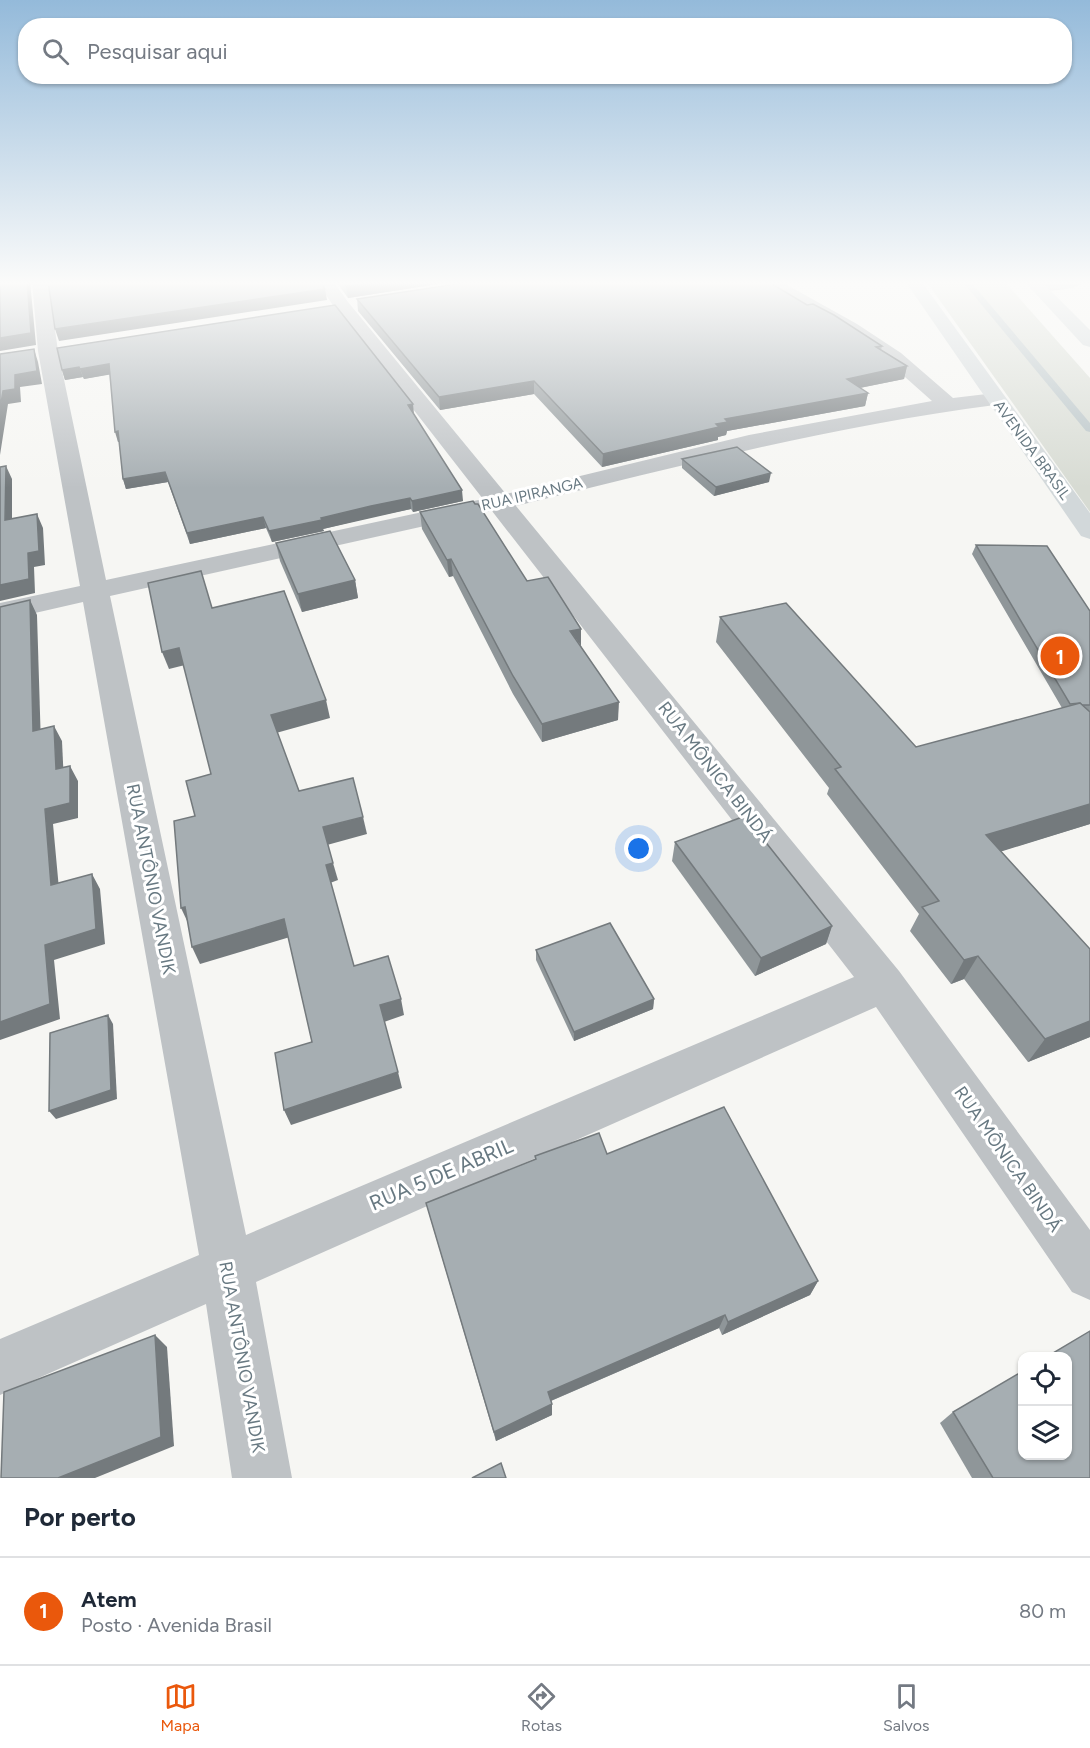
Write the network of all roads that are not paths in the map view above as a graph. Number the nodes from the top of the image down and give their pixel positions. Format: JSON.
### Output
{"nodes":[{"id":1,"x":46,"y":350,"type":"edge"},
{"id":2,"x":379,"y":350,"type":"edge"},
{"id":3,"x":884,"y":350,"type":"edge"},
{"id":4,"x":961,"y":350,"type":"edge"},
{"id":5,"x":995,"y":399,"type":"junction"},
{"id":6,"x":948,"y":404,"type":"junction"},
{"id":7,"x":500,"y":502,"type":"junction"},
{"id":8,"x":1090,"y":531,"type":"edge"},
{"id":9,"x":94,"y":590,"type":"junction"},
{"id":10,"x":0,"y":612,"type":"edge"},
{"id":11,"x":884,"y":984,"type":"junction"},
{"id":12,"x":227,"y":1267,"type":"junction"},
{"id":13,"x":1090,"y":1274,"type":"edge"},
{"id":14,"x":0,"y":1367,"type":"edge"},
{"id":15,"x":262,"y":1478,"type":"edge"}],
"edges":[{"from":1,"to":9,"type":"street","name":"RUA ANTÔNIO VANDIK"},
{"from":2,"to":7,"type":"street","name":"RUA MÔNICA BINDÁ"},
{"from":3,"to":6,"type":"street"},
{"from":4,"to":5,"type":"highway","name":"AVENIDA BRASIL"},
{"from":5,"to":6,"type":"street","name":"RUA IPIRANGA"},
{"from":5,"to":8,"type":"highway","name":"AVENIDA BRASIL"},
{"from":6,"to":7,"type":"street","name":"RUA IPIRANGA"},
{"from":7,"to":9,"type":"street","name":"RUA IPIRANGA"},
{"from":7,"to":11,"type":"street","name":"RUA MÔNICA BINDÁ"},
{"from":9,"to":10,"type":"street","name":"RUA IPIRANGA"},
{"from":9,"to":12,"type":"street","name":"RUA ANTÔNIO VANDIK"},
{"from":11,"to":12,"type":"street","name":"RUA 5 DE ABRIL"},
{"from":11,"to":13,"type":"street","name":"RUA MÔNICA BINDÁ"},
{"from":12,"to":14,"type":"street","name":"RUA 5 DE ABRIL"},
{"from":12,"to":15,"type":"street","name":"RUA ANTÔNIO VANDIK"}]}
